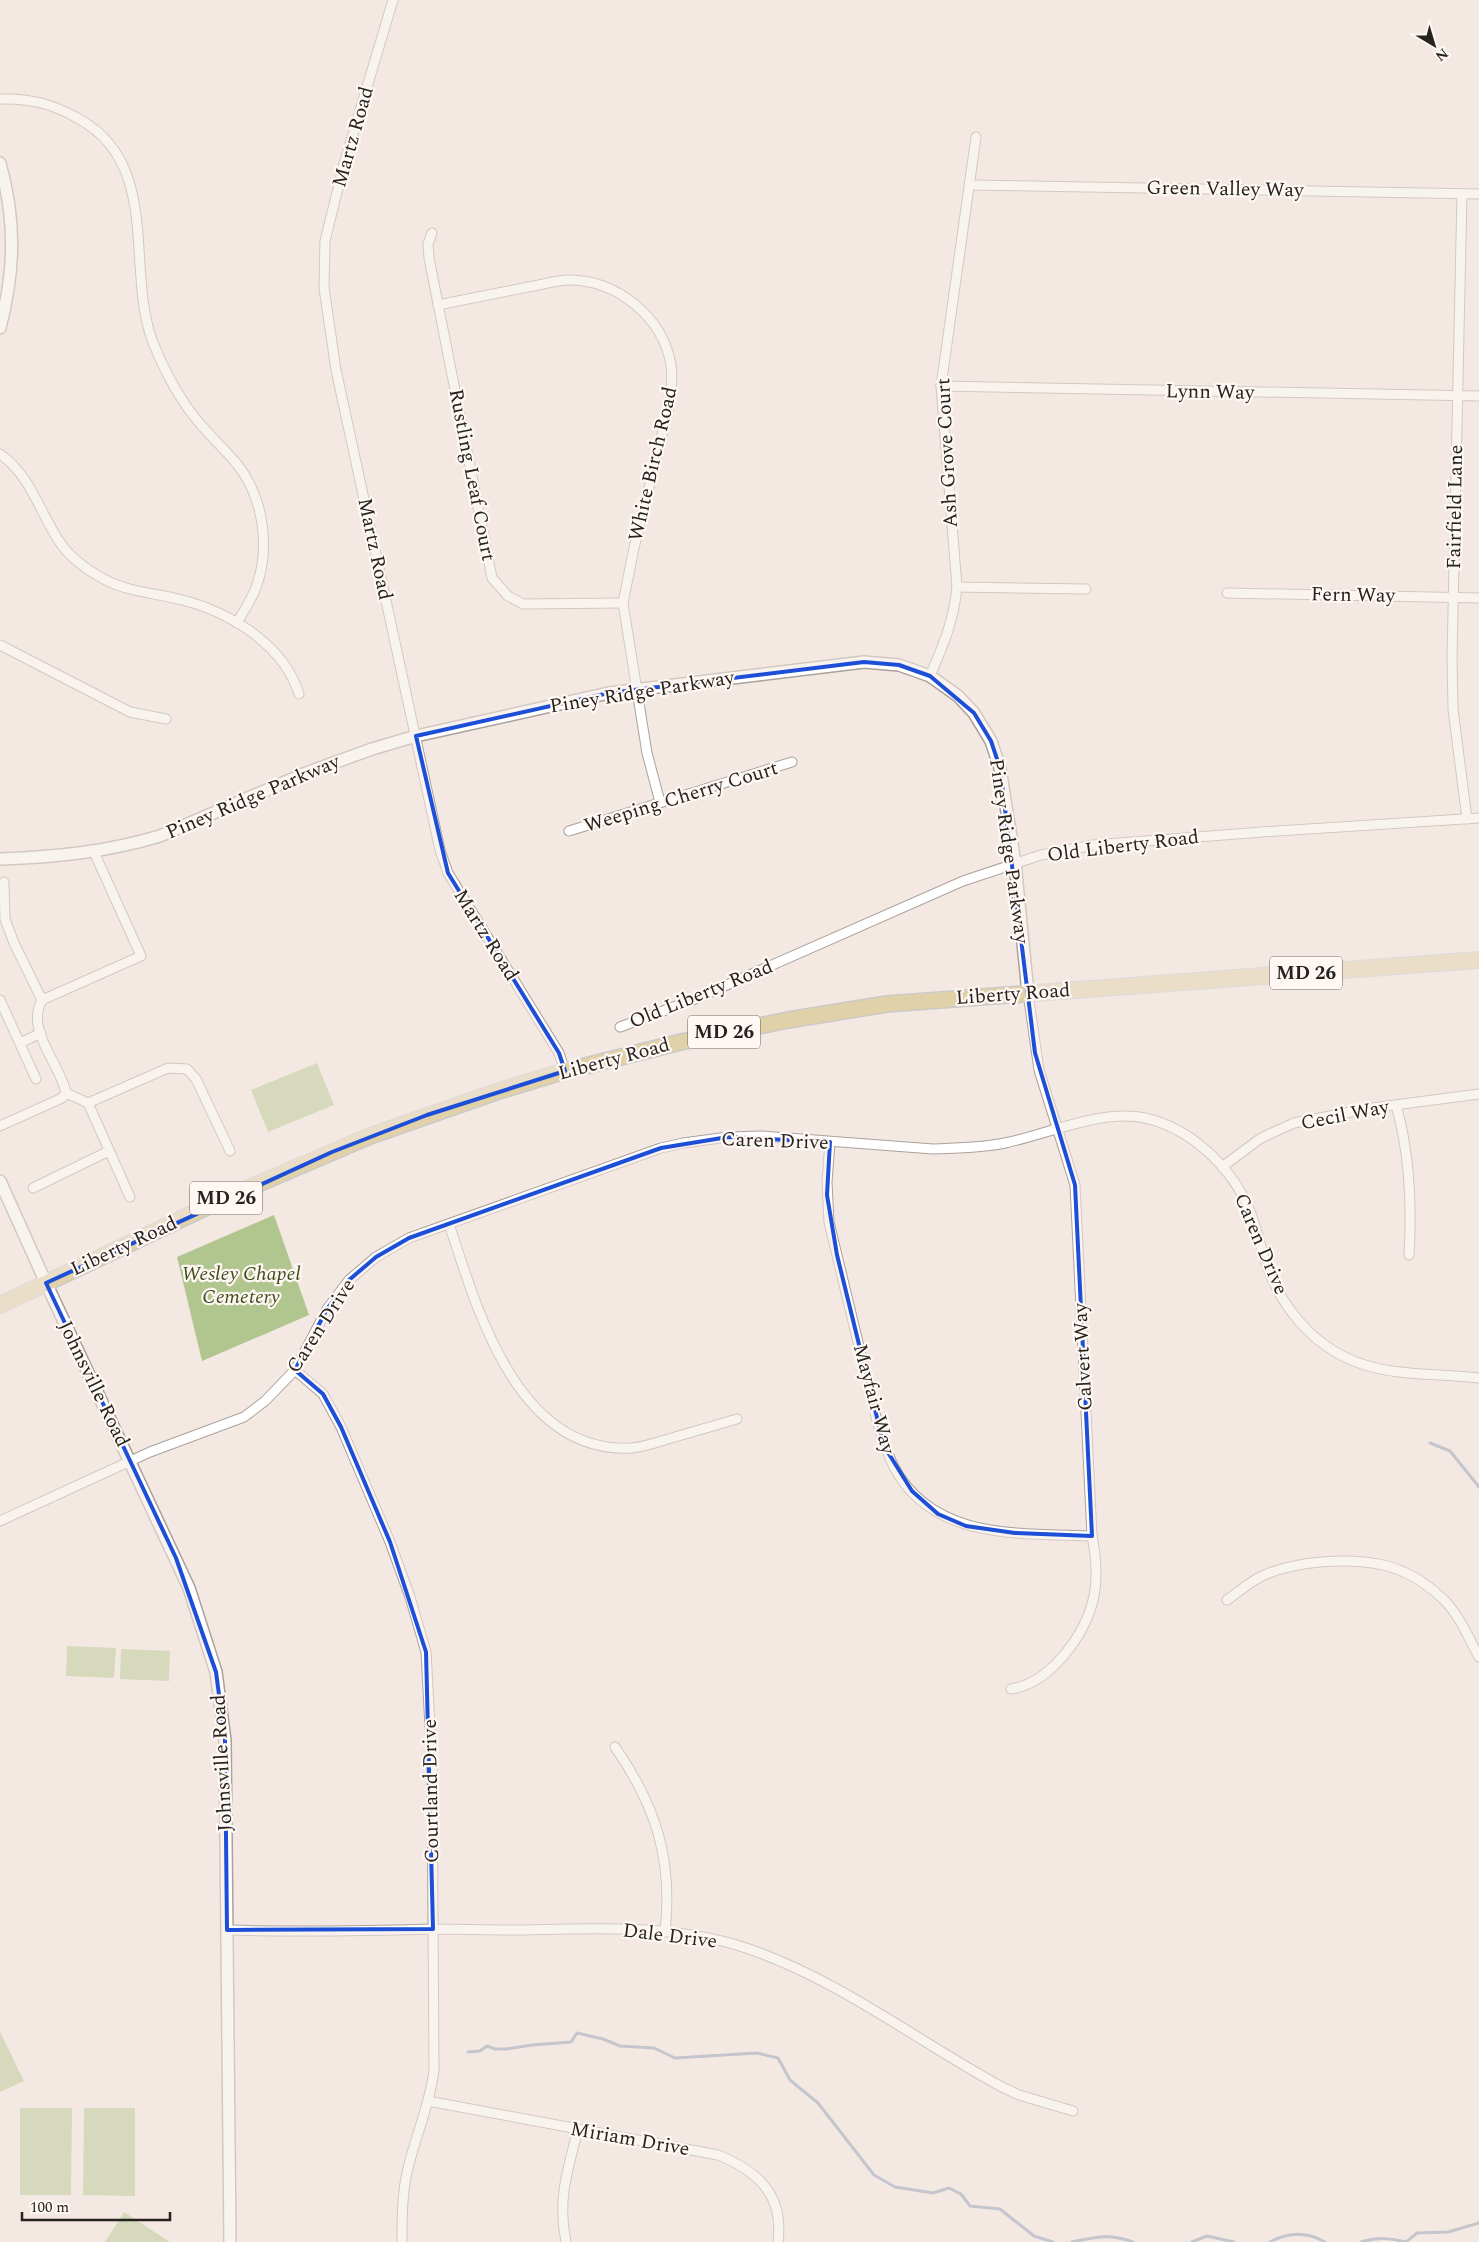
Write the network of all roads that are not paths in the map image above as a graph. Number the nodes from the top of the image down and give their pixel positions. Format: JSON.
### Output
{"nodes":[{"id":1,"x":393,"y":0,"type":"edge"},
{"id":2,"x":0,"y":99,"type":"edge"},
{"id":3,"x":976,"y":137,"type":"dead end"},
{"id":4,"x":0,"y":163,"type":"edge"},
{"id":5,"x":970,"y":185,"type":"junction"},
{"id":6,"x":1462,"y":194,"type":"junction"},
{"id":7,"x":1479,"y":194,"type":"edge"},
{"id":8,"x":432,"y":233,"type":"dead end"},
{"id":9,"x":438,"y":305,"type":"junction"},
{"id":10,"x":0,"y":328,"type":"edge"},
{"id":11,"x":941,"y":386,"type":"junction"},
{"id":12,"x":1457,"y":395,"type":"junction"},
{"id":13,"x":1479,"y":396,"type":"edge"},
{"id":14,"x":0,"y":454,"type":"edge"},
{"id":15,"x":956,"y":587,"type":"junction"},
{"id":16,"x":1086,"y":589,"type":"dead end"},
{"id":17,"x":1227,"y":593,"type":"dead end"},
{"id":18,"x":1454,"y":597,"type":"junction"},
{"id":19,"x":1479,"y":598,"type":"edge"},
{"id":20,"x":623,"y":603,"type":"junction"},
{"id":21,"x":237,"y":623,"type":"junction"},
{"id":22,"x":0,"y":646,"type":"edge"},
{"id":23,"x":930,"y":676,"type":"junction"},
{"id":24,"x":637,"y":689,"type":"junction"},
{"id":25,"x":299,"y":694,"type":"dead end"},
{"id":26,"x":166,"y":719,"type":"dead end"},
{"id":27,"x":416,"y":736,"type":"junction"},
{"id":28,"x":792,"y":762,"type":"dead end"},
{"id":29,"x":660,"y":802,"type":"junction"},
{"id":30,"x":1479,"y":818,"type":"edge"},
{"id":31,"x":1467,"y":819,"type":"junction"},
{"id":32,"x":569,"y":831,"type":"dead end"},
{"id":33,"x":94,"y":852,"type":"junction"},
{"id":34,"x":0,"y":859,"type":"edge"},
{"id":35,"x":1015,"y":863,"type":"junction"},
{"id":36,"x":4,"y":882,"type":"dead end"},
{"id":37,"x":3,"y":920,"type":"edge"},
{"id":38,"x":1479,"y":960,"type":"edge"},
{"id":39,"x":1028,"y":992,"type":"junction"},
{"id":40,"x":0,"y":1000,"type":"edge"},
{"id":41,"x":42,"y":1000,"type":"junction"},
{"id":42,"x":620,"y":1027,"type":"dead end"},
{"id":43,"x":40,"y":1033,"type":"junction"},
{"id":44,"x":20,"y":1043,"type":"junction"},
{"id":45,"x":565,"y":1071,"type":"junction"},
{"id":46,"x":36,"y":1079,"type":"dead end"},
{"id":47,"x":66,"y":1093,"type":"junction"},
{"id":48,"x":1479,"y":1094,"type":"edge"},
{"id":49,"x":88,"y":1103,"type":"junction"},
{"id":50,"x":1396,"y":1105,"type":"junction"},
{"id":51,"x":0,"y":1126,"type":"edge"},
{"id":52,"x":1058,"y":1130,"type":"junction"},
{"id":53,"x":830,"y":1142,"type":"junction"},
{"id":54,"x":109,"y":1150,"type":"junction"},
{"id":55,"x":230,"y":1151,"type":"dead end"},
{"id":56,"x":1222,"y":1167,"type":"junction"},
{"id":57,"x":0,"y":1181,"type":"edge"},
{"id":58,"x":33,"y":1188,"type":"dead end"},
{"id":59,"x":130,"y":1198,"type":"dead end"},
{"id":60,"x":449,"y":1224,"type":"junction"},
{"id":61,"x":1409,"y":1255,"type":"dead end"},
{"id":62,"x":46,"y":1283,"type":"junction"},
{"id":63,"x":0,"y":1305,"type":"edge"},
{"id":64,"x":295,"y":1370,"type":"junction"},
{"id":65,"x":1479,"y":1378,"type":"edge"},
{"id":66,"x":737,"y":1419,"type":"dead end"},
{"id":67,"x":131,"y":1461,"type":"junction"},
{"id":68,"x":0,"y":1521,"type":"edge"},
{"id":69,"x":1092,"y":1536,"type":"junction"},
{"id":70,"x":1227,"y":1600,"type":"dead end"},
{"id":71,"x":1479,"y":1657,"type":"edge"},
{"id":72,"x":1011,"y":1689,"type":"dead end"},
{"id":73,"x":615,"y":1747,"type":"dead end"},
{"id":74,"x":433,"y":1929,"type":"junction"},
{"id":75,"x":227,"y":1930,"type":"junction"},
{"id":76,"x":664,"y":1932,"type":"junction"},
{"id":77,"x":428,"y":2101,"type":"junction"},
{"id":78,"x":1072,"y":2111,"type":"dead end"},
{"id":79,"x":578,"y":2129,"type":"junction"},
{"id":80,"x":230,"y":2242,"type":"edge"},
{"id":81,"x":402,"y":2242,"type":"edge"},
{"id":82,"x":566,"y":2242,"type":"edge"},
{"id":83,"x":778,"y":2242,"type":"edge"}],
"edges":[{"from":1,"to":27,"type":"street","name":"Martz Road"},
{"from":2,"to":21,"type":"street"},
{"from":3,"to":5,"type":"street","name":"Ash Grove Court"},
{"from":4,"to":10,"type":"street"},
{"from":5,"to":6,"type":"street","name":"Green Valley Way"},
{"from":5,"to":11,"type":"street","name":"Ash Grove Court"},
{"from":6,"to":7,"type":"street","name":"Green Valley Way"},
{"from":6,"to":12,"type":"street","name":"Fairfield Lane"},
{"from":8,"to":9,"type":"street","name":"Rustling Leaf Court"},
{"from":9,"to":20,"type":"street","name":"Rustling Leaf Court"},
{"from":9,"to":20,"type":"street","name":"White Birch Road"},
{"from":11,"to":12,"type":"street","name":"Lynn Way"},
{"from":11,"to":15,"type":"street","name":"Ash Grove Court"},
{"from":12,"to":13,"type":"street","name":"Lynn Way"},
{"from":12,"to":18,"type":"street","name":"Fairfield Lane"},
{"from":14,"to":21,"type":"street"},
{"from":15,"to":16,"type":"street"},
{"from":15,"to":23,"type":"street","name":"Ash Grove Court"},
{"from":17,"to":18,"type":"street","name":"Fern Way"},
{"from":18,"to":19,"type":"street","name":"Fern Way"},
{"from":18,"to":31,"type":"street","name":"Fairfield Lane"},
{"from":20,"to":24,"type":"street","name":"White Birch Road"},
{"from":21,"to":25,"type":"street"},
{"from":22,"to":26,"type":"street"},
{"from":23,"to":24,"type":"street","name":"Piney Ridge Parkway"},
{"from":23,"to":35,"type":"street","name":"Piney Ridge Parkway"},
{"from":24,"to":27,"type":"street","name":"Piney Ridge Parkway"},
{"from":24,"to":29,"type":"street","name":"White Birch Road"},
{"from":27,"to":33,"type":"street","name":"Piney Ridge Parkway"},
{"from":27,"to":45,"type":"street","name":"Martz Road"},
{"from":28,"to":29,"type":"street","name":"Weeping Cherry Court"},
{"from":29,"to":32,"type":"street","name":"Weeping Cherry Court"},
{"from":30,"to":31,"type":"street","name":"Old Liberty Road"},
{"from":31,"to":35,"type":"street","name":"Old Liberty Road"},
{"from":33,"to":34,"type":"street","name":"Piney Ridge Parkway"},
{"from":33,"to":41,"type":"street"},
{"from":35,"to":39,"type":"street","name":"Piney Ridge Parkway"},
{"from":35,"to":42,"type":"street","name":"Old Liberty Road"},
{"from":36,"to":37,"type":"street"},
{"from":37,"to":41,"type":"street"},
{"from":38,"to":39,"type":"main road","name":"Liberty Road","number":"MD 26"},
{"from":39,"to":45,"type":"main road","name":"Liberty Road","number":"MD 26"},
{"from":39,"to":52,"type":"street","name":"Calvert Way"},
{"from":40,"to":44,"type":"street"},
{"from":41,"to":43,"type":"street"},
{"from":43,"to":44,"type":"street"},
{"from":43,"to":47,"type":"street"},
{"from":44,"to":46,"type":"street"},
{"from":45,"to":62,"type":"main road","name":"Liberty Road","number":"MD 26"},
{"from":47,"to":49,"type":"street"},
{"from":47,"to":51,"type":"street"},
{"from":48,"to":50,"type":"street","name":"Cecil Way"},
{"from":49,"to":54,"type":"street"},
{"from":49,"to":55,"type":"street"},
{"from":50,"to":56,"type":"street","name":"Cecil Way"},
{"from":50,"to":61,"type":"street"},
{"from":52,"to":53,"type":"street","name":"Caren Drive"},
{"from":52,"to":56,"type":"street","name":"Caren Drive"},
{"from":52,"to":69,"type":"street","name":"Calvert Way"},
{"from":53,"to":60,"type":"street","name":"Caren Drive"},
{"from":53,"to":69,"type":"street","name":"Mayfair Way"},
{"from":54,"to":58,"type":"street"},
{"from":54,"to":59,"type":"street"},
{"from":56,"to":65,"type":"street","name":"Caren Drive"},
{"from":57,"to":62,"type":"street","name":"Johnsville Road"},
{"from":60,"to":64,"type":"street","name":"Caren Drive"},
{"from":60,"to":66,"type":"street"},
{"from":62,"to":63,"type":"main road","name":"Liberty Road","number":"MD 26"},
{"from":62,"to":67,"type":"street","name":"Johnsville Road"},
{"from":64,"to":67,"type":"street","name":"Caren Drive"},
{"from":64,"to":74,"type":"street","name":"Courtland Drive"},
{"from":67,"to":68,"type":"street","name":"Caren Drive"},
{"from":67,"to":75,"type":"street","name":"Johnsville Road"},
{"from":69,"to":72,"type":"street","name":"Calvert Way"},
{"from":70,"to":71,"type":"street"},
{"from":73,"to":76,"type":"street"},
{"from":74,"to":75,"type":"street","name":"Dale Drive"},
{"from":74,"to":76,"type":"street","name":"Dale Drive"},
{"from":74,"to":77,"type":"street","name":"Courtland Drive"},
{"from":75,"to":80,"type":"street","name":"Johnsville Road"},
{"from":76,"to":78,"type":"street","name":"Dale Drive"},
{"from":77,"to":79,"type":"street","name":"Miriam Drive"},
{"from":77,"to":81,"type":"street","name":"Courtland Drive"},
{"from":79,"to":82,"type":"street"},
{"from":79,"to":83,"type":"street","name":"Miriam Drive"}]}
